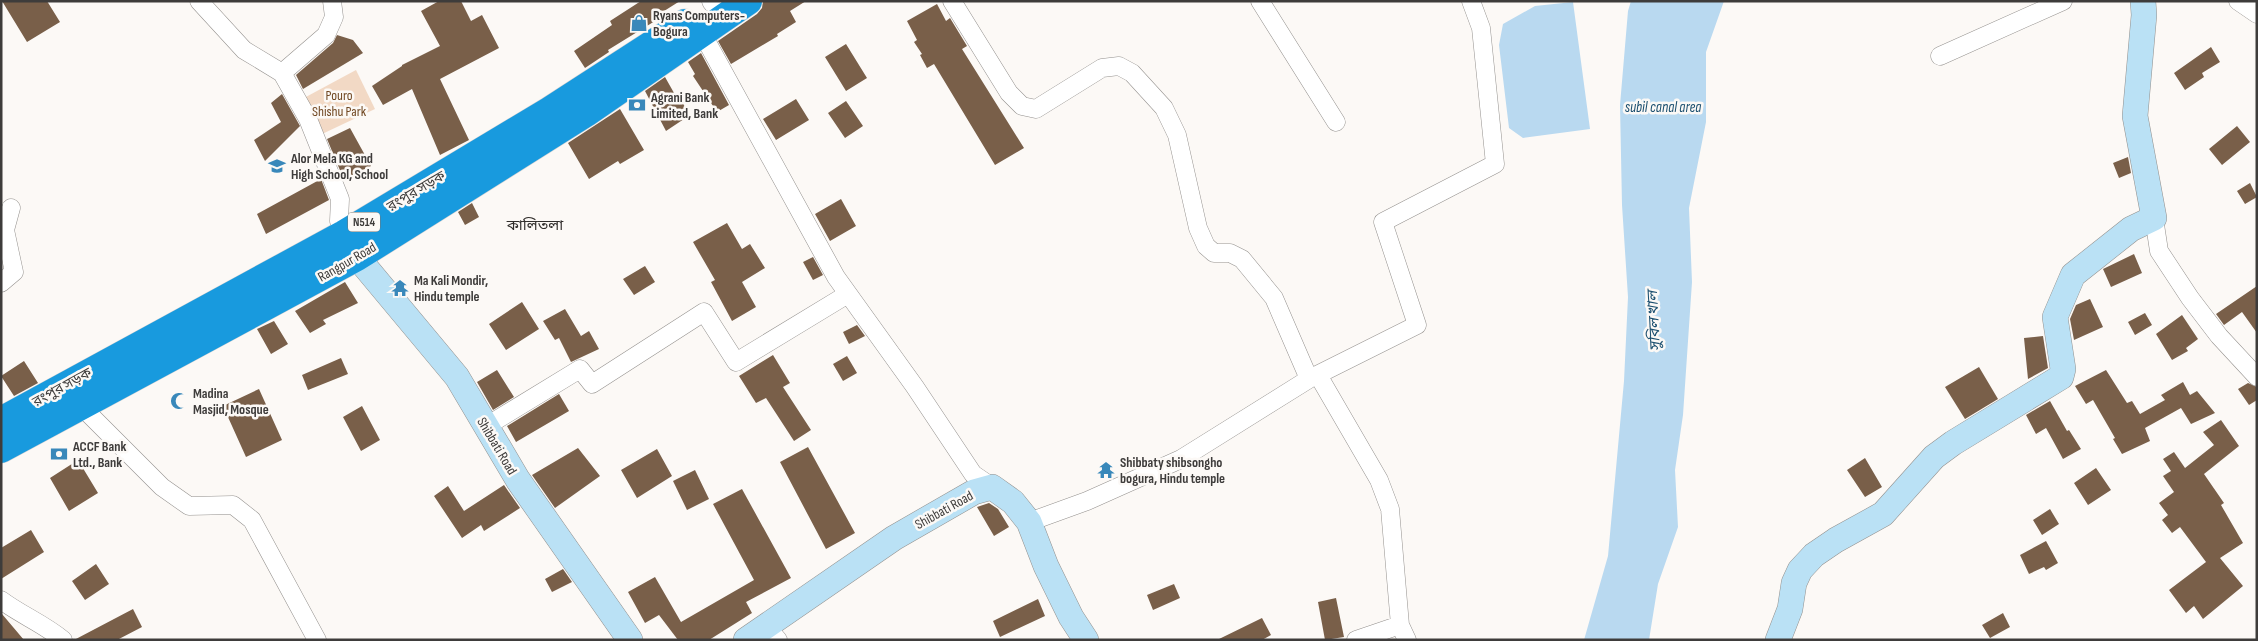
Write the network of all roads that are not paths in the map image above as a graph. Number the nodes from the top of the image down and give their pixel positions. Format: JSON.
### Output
{"nodes":[{"id":1,"x":199,"y":1,"type":"edge"},
{"id":2,"x":332,"y":1,"type":"edge"},
{"id":3,"x":748,"y":1,"type":"edge"},
{"id":4,"x":952,"y":1,"type":"edge"},
{"id":5,"x":1260,"y":1,"type":"edge"},
{"id":6,"x":1471,"y":1,"type":"edge"},
{"id":7,"x":2063,"y":1,"type":"edge"},
{"id":8,"x":2143,"y":1,"type":"edge"},
{"id":9,"x":2238,"y":1,"type":"edge"},
{"id":10,"x":707,"y":11,"type":"edge"},
{"id":11,"x":2257,"y":14,"type":"edge"},
{"id":12,"x":1940,"y":56,"type":"dead end"},
{"id":13,"x":282,"y":73,"type":"junction"},
{"id":14,"x":1336,"y":122,"type":"dead end"},
{"id":15,"x":11,"y":208,"type":"dead end"},
{"id":16,"x":2154,"y":218,"type":"junction"},
{"id":17,"x":344,"y":234,"type":"junction"},
{"id":18,"x":357,"y":257,"type":"junction"},
{"id":19,"x":1,"y":283,"type":"edge"},
{"id":20,"x":848,"y":294,"type":"junction"},
{"id":21,"x":1313,"y":377,"type":"junction"},
{"id":22,"x":2257,"y":377,"type":"edge"},
{"id":23,"x":82,"y":407,"type":"junction"},
{"id":24,"x":6,"y":411,"type":"edge"},
{"id":25,"x":485,"y":427,"type":"junction"},
{"id":26,"x":1,"y":449,"type":"edge"},
{"id":27,"x":992,"y":487,"type":"junction"},
{"id":28,"x":1029,"y":522,"type":"junction"},
{"id":29,"x":1,"y":600,"type":"edge"},
{"id":30,"x":1404,"y":632,"type":"edge"},
{"id":31,"x":763,"y":635,"type":"edge"},
{"id":32,"x":63,"y":640,"type":"edge"},
{"id":33,"x":318,"y":640,"type":"edge"},
{"id":34,"x":630,"y":640,"type":"edge"},
{"id":35,"x":1086,"y":640,"type":"edge"},
{"id":36,"x":1356,"y":640,"type":"edge"},
{"id":37,"x":1778,"y":640,"type":"edge"}],
"edges":[{"from":1,"to":13,"type":"street"},
{"from":2,"to":13,"type":"street"},
{"from":3,"to":10,"type":"highway","name":"রংপুর সড়ক","number":"N514"},
{"from":4,"to":21,"type":"street"},
{"from":5,"to":14,"type":"street"},
{"from":6,"to":21,"type":"street"},
{"from":7,"to":12,"type":"street"},
{"from":8,"to":16,"type":"street"},
{"from":9,"to":11,"type":"street"},
{"from":10,"to":17,"type":"highway","name":"রংপুর সড়ক","number":"N514"},
{"from":10,"to":18,"type":"highway","name":"Rangpur Road","number":"N514"},
{"from":10,"to":20,"type":"street"},
{"from":13,"to":17,"type":"street"},
{"from":15,"to":19,"type":"street"},
{"from":16,"to":22,"type":"street"},
{"from":16,"to":37,"type":"street"},
{"from":17,"to":18,"type":"street","name":"Shibbati Road"},
{"from":17,"to":24,"type":"highway","name":"রংপুর সড়ক","number":"N514"},
{"from":18,"to":23,"type":"highway","name":"Rangpur Road","number":"N514"},
{"from":18,"to":25,"type":"street","name":"Shibbati Road"},
{"from":20,"to":25,"type":"street"},
{"from":20,"to":27,"type":"street"},
{"from":21,"to":28,"type":"street"},
{"from":21,"to":30,"type":"street"},
{"from":23,"to":26,"type":"highway","name":"Rangpur Road","number":"N514"},
{"from":23,"to":33,"type":"street"},
{"from":25,"to":34,"type":"street","name":"Shibbati Road"},
{"from":27,"to":28,"type":"street"},
{"from":27,"to":31,"type":"street","name":"Shibbati Road"},
{"from":28,"to":35,"type":"street"},
{"from":29,"to":32,"type":"street"},
{"from":30,"to":36,"type":"street"}]}
